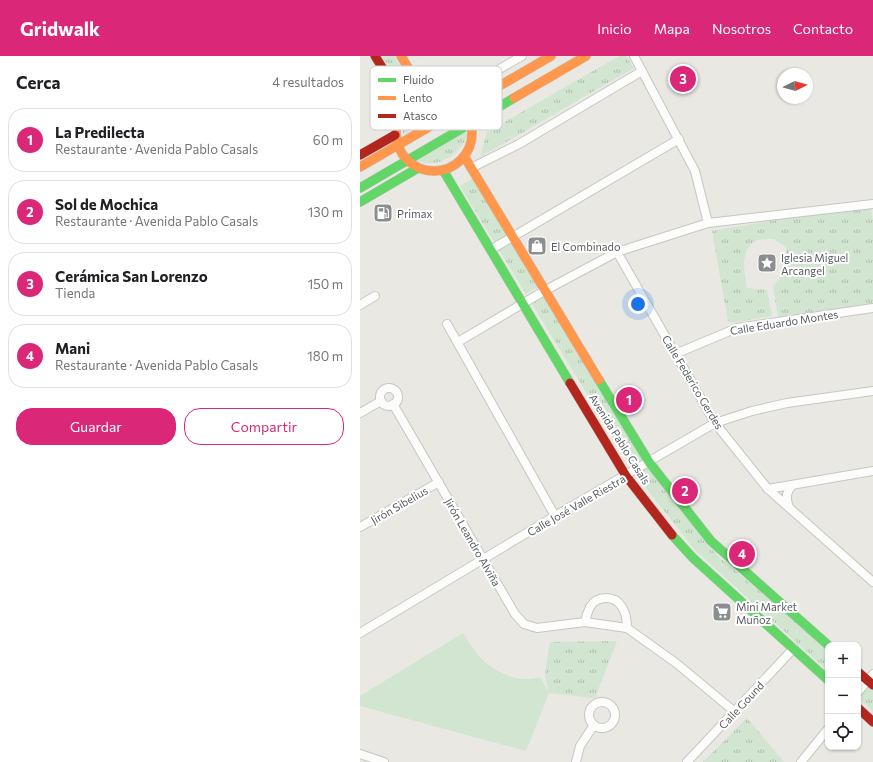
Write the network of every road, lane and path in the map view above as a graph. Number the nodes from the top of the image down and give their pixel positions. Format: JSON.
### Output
{"nodes":[{"id":1,"x":375,"y":56,"type":"edge"},
{"id":2,"x":401,"y":56,"type":"edge"},
{"id":3,"x":522,"y":56,"type":"edge"},
{"id":4,"x":551,"y":56,"type":"edge"},
{"id":5,"x":586,"y":56,"type":"edge"},
{"id":6,"x":634,"y":56,"type":"edge"},
{"id":7,"x":381,"y":66,"type":"edge"},
{"id":8,"x":407,"y":66,"type":"edge"},
{"id":9,"x":502,"y":68,"type":"edge"},
{"id":10,"x":642,"y":71,"type":"junction"},
{"id":11,"x":502,"y":85,"type":"edge"},
{"id":12,"x":502,"y":105,"type":"edge"},
{"id":13,"x":396,"y":130,"type":"edge"},
{"id":14,"x":423,"y":130,"type":"edge"},
{"id":15,"x":459,"y":130,"type":"edge"},
{"id":16,"x":472,"y":130,"type":"edge"},
{"id":17,"x":396,"y":134,"type":"junction"},
{"id":18,"x":679,"y":139,"type":"junction"},
{"id":19,"x":397,"y":145,"type":"junction"},
{"id":20,"x":360,"y":155,"type":"edge"},
{"id":21,"x":464,"y":156,"type":"junction"},
{"id":22,"x":407,"y":161,"type":"junction"},
{"id":23,"x":360,"y":167,"type":"edge"},
{"id":24,"x":418,"y":168,"type":"junction"},
{"id":25,"x":472,"y":168,"type":"junction"},
{"id":26,"x":443,"y":170,"type":"junction"},
{"id":27,"x":360,"y":188,"type":"edge"},
{"id":28,"x":360,"y":202,"type":"edge"},
{"id":29,"x":873,"y":206,"type":"edge"},
{"id":30,"x":708,"y":224,"type":"junction"},
{"id":31,"x":512,"y":237,"type":"junction"},
{"id":32,"x":492,"y":249,"type":"junction"},
{"id":33,"x":617,"y":252,"type":"junction"},
{"id":34,"x":544,"y":291,"type":"junction"},
{"id":35,"x":375,"y":296,"type":"dead end"},
{"id":36,"x":524,"y":303,"type":"junction"},
{"id":37,"x":360,"y":305,"type":"edge"},
{"id":38,"x":873,"y":308,"type":"edge"},
{"id":39,"x":447,"y":324,"type":"dead end"},
{"id":40,"x":458,"y":342,"type":"junction"},
{"id":41,"x":675,"y":354,"type":"junction"},
{"id":42,"x":873,"y":391,"type":"edge"},
{"id":43,"x":381,"y":401,"type":"junction"},
{"id":44,"x":393,"y":404,"type":"junction"},
{"id":45,"x":360,"y":413,"type":"edge"},
{"id":46,"x":715,"y":423,"type":"junction"},
{"id":47,"x":649,"y":462,"type":"junction"},
{"id":48,"x":873,"y":471,"type":"edge"},
{"id":49,"x":626,"y":476,"type":"junction"},
{"id":50,"x":438,"y":482,"type":"junction"},
{"id":51,"x":793,"y":484,"type":"junction"},
{"id":52,"x":768,"y":489,"type":"junction"},
{"id":53,"x":790,"y":507,"type":"junction"},
{"id":54,"x":555,"y":516,"type":"junction"},
{"id":55,"x":360,"y":527,"type":"edge"},
{"id":56,"x":483,"y":560,"type":"junction"},
{"id":57,"x":873,"y":582,"type":"edge"},
{"id":58,"x":585,"y":622,"type":"junction"},
{"id":59,"x":627,"y":628,"type":"junction"},
{"id":60,"x":360,"y":633,"type":"edge"},
{"id":61,"x":825,"y":642,"type":"edge"},
{"id":62,"x":794,"y":648,"type":"junction"},
{"id":63,"x":861,"y":674,"type":"edge"},
{"id":64,"x":826,"y":678,"type":"edge"},
{"id":65,"x":871,"y":680,"type":"edge"},
{"id":66,"x":861,"y":689,"type":"edge"},
{"id":67,"x":861,"y":711,"type":"edge"},
{"id":68,"x":735,"y":712,"type":"junction"},
{"id":69,"x":873,"y":722,"type":"edge"},
{"id":70,"x":594,"y":725,"type":"dead end"},
{"id":71,"x":825,"y":733,"type":"edge"},
{"id":72,"x":360,"y":756,"type":"edge"},
{"id":73,"x":384,"y":762,"type":"edge"},
{"id":74,"x":576,"y":762,"type":"edge"},
{"id":75,"x":687,"y":762,"type":"edge"},
{"id":76,"x":801,"y":762,"type":"edge"}],
"edges":[{"from":1,"to":7,"type":"main road"},
{"from":2,"to":8,"type":"main road"},
{"from":3,"to":9,"type":"street"},
{"from":4,"to":11,"type":"main road"},
{"from":5,"to":12,"type":"main road"},
{"from":6,"to":10,"type":"street"},
{"from":10,"to":18,"type":"street"},
{"from":10,"to":25,"type":"street"},
{"from":13,"to":17,"type":"main road"},
{"from":14,"to":19,"type":"main road"},
{"from":15,"to":22,"type":"main road"},
{"from":16,"to":21,"type":"main road"},
{"from":17,"to":19,"type":"main road"},
{"from":17,"to":20,"type":"main road"},
{"from":18,"to":30,"type":"street"},
{"from":18,"to":31,"type":"street"},
{"from":19,"to":22,"type":"main road"},
{"from":19,"to":23,"type":"main road"},
{"from":21,"to":25,"type":"main road","name":"Avenida Pablo Casals"},
{"from":21,"to":26,"type":"main road"},
{"from":22,"to":24,"type":"main road"},
{"from":22,"to":27,"type":"main road"},
{"from":24,"to":26,"type":"main road"},
{"from":24,"to":28,"type":"main road"},
{"from":25,"to":31,"type":"main road","name":"Avenida Pablo Casals"},
{"from":26,"to":32,"type":"main road","name":"Avenida Pablo Casals"},
{"from":29,"to":30,"type":"street"},
{"from":30,"to":33,"type":"street"},
{"from":31,"to":32,"type":"street"},
{"from":31,"to":34,"type":"main road","name":"Avenida Pablo Casals"},
{"from":32,"to":36,"type":"main road","name":"Avenida Pablo Casals"},
{"from":33,"to":34,"type":"street"},
{"from":33,"to":41,"type":"street","name":"Calle Federico Gerdes"},
{"from":34,"to":36,"type":"street"},
{"from":34,"to":47,"type":"main road","name":"Avenida Pablo Casals"},
{"from":35,"to":37,"type":"street"},
{"from":36,"to":40,"type":"street"},
{"from":36,"to":49,"type":"main road","name":"Avenida Pablo Casals"},
{"from":38,"to":41,"type":"street","name":"Calle Eduardo Montes"},
{"from":39,"to":40,"type":"street"},
{"from":40,"to":54,"type":"street"},
{"from":41,"to":46,"type":"street","name":"Calle Federico Gerdes"},
{"from":42,"to":46,"type":"street","name":"Calle José Valle Riestra"},
{"from":43,"to":44,"type":"street"},
{"from":43,"to":44,"type":"street"},
{"from":43,"to":45,"type":"street"},
{"from":44,"to":50,"type":"street","name":"Jirón Leandro Alviña"},
{"from":46,"to":47,"type":"street","name":"Calle José Valle Riestra"},
{"from":46,"to":52,"type":"street","name":"Calle Federico Gerdes"},
{"from":47,"to":49,"type":"street","name":"Calle José Valle Riestra"},
{"from":47,"to":61,"type":"main road","name":"Avenida Pablo Casals"},
{"from":48,"to":51,"type":"street"},
{"from":49,"to":54,"type":"street","name":"Calle José Valle Riestra"},
{"from":49,"to":62,"type":"main road","name":"Avenida Pablo Casals"},
{"from":50,"to":55,"type":"street","name":"Jirón Sibelius"},
{"from":50,"to":56,"type":"street","name":"Jirón Leandro Alviña"},
{"from":51,"to":52,"type":"street"},
{"from":51,"to":53,"type":"street"},
{"from":52,"to":53,"type":"street","name":"Calle Federico Gerdes"},
{"from":53,"to":57,"type":"street","name":"Calle Federico Gerdes"},
{"from":54,"to":56,"type":"street","name":"Calle José Valle Riestra"},
{"from":56,"to":58,"type":"street","name":"Jirón Leandro Alviña"},
{"from":56,"to":60,"type":"street","name":"Calle José Valle Riestra"},
{"from":58,"to":59,"type":"street","name":"Jirón Leandro Alviña"},
{"from":58,"to":59,"type":"street"},
{"from":59,"to":68,"type":"street","name":"Jirón Leandro Alviña"},
{"from":62,"to":64,"type":"main road","name":"Avenida Pablo Casals"},
{"from":62,"to":68,"type":"street","name":"Calle Gound"},
{"from":63,"to":65,"type":"main road"},
{"from":65,"to":66,"type":"street"},
{"from":67,"to":69,"type":"main road"},
{"from":68,"to":75,"type":"street","name":"Calle Gound"},
{"from":70,"to":74,"type":"street"},
{"from":71,"to":76,"type":"street"},
{"from":72,"to":73,"type":"street"}]}
